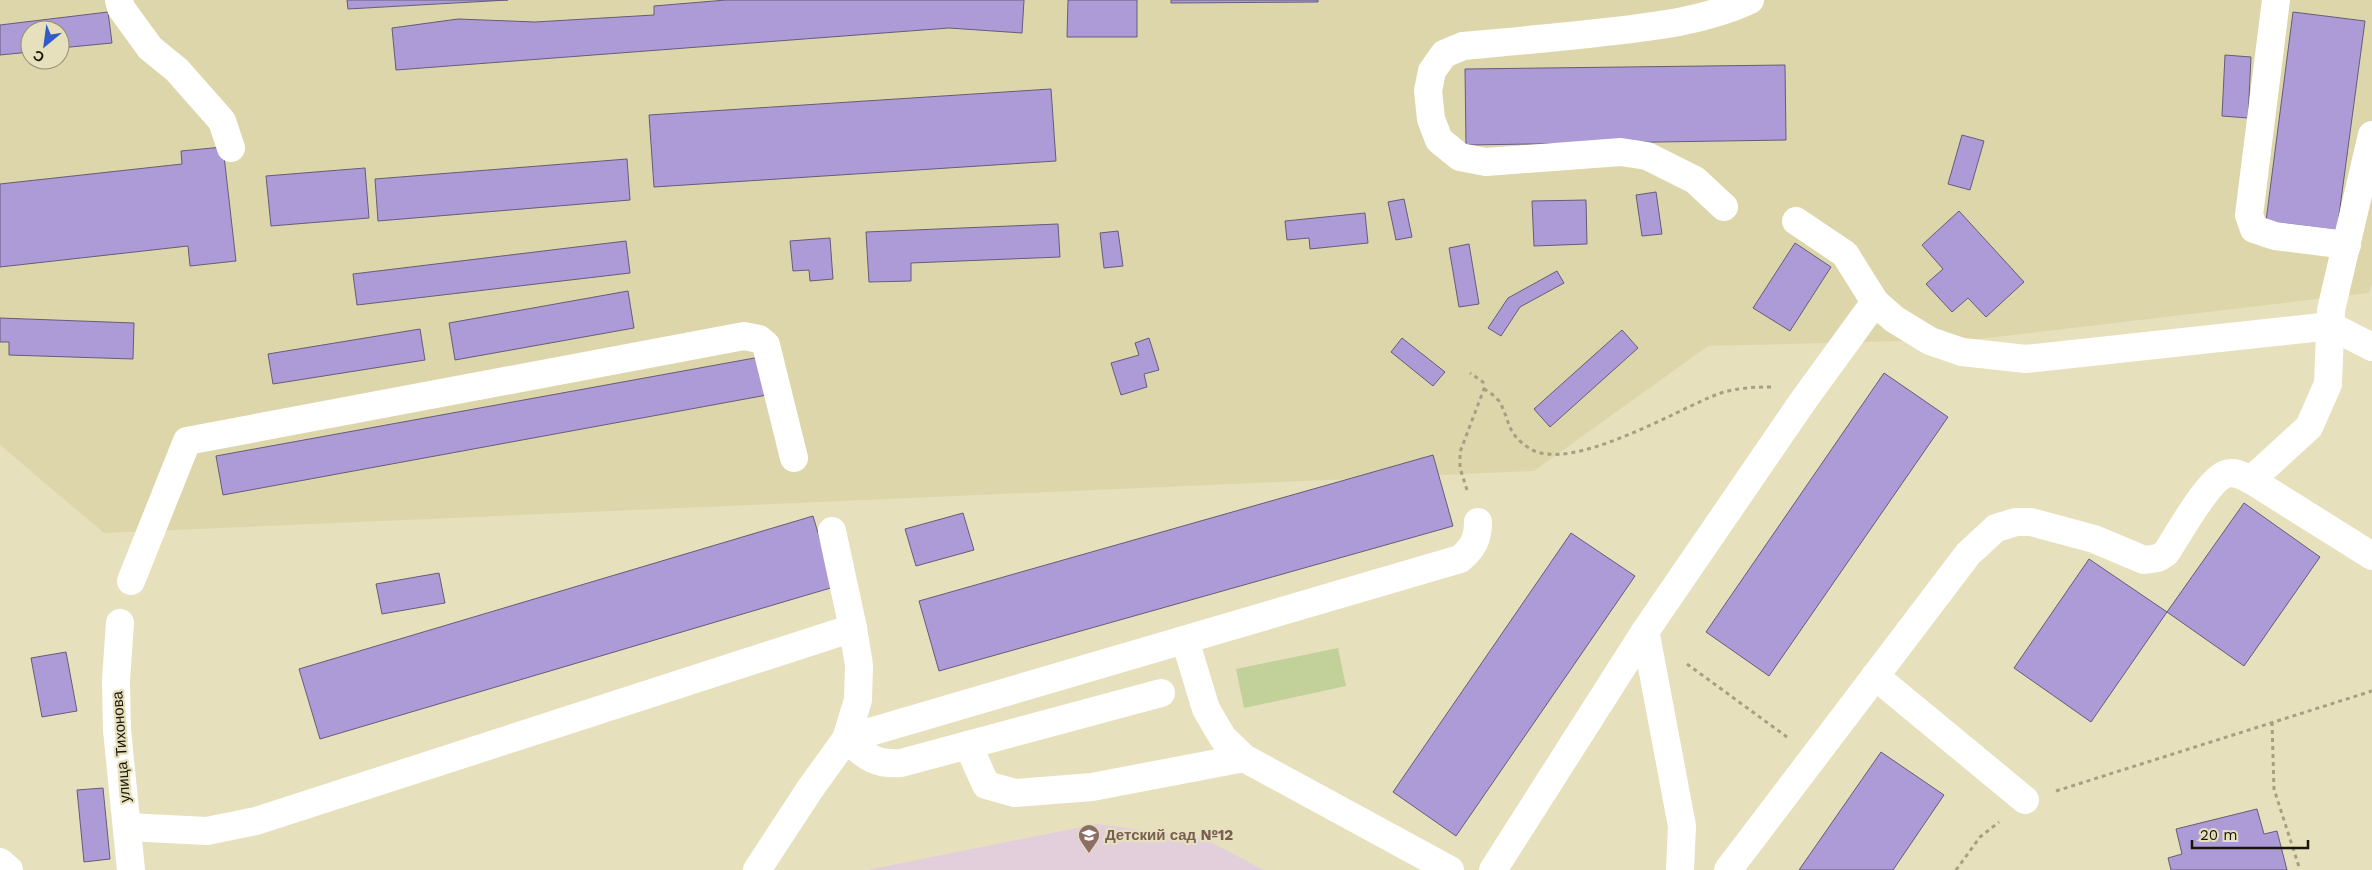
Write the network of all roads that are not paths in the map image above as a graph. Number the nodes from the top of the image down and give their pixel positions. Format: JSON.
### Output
{"nodes":[{"id":1,"x":119,"y":0,"type":"edge"},
{"id":2,"x":1750,"y":0,"type":"edge"},
{"id":3,"x":2276,"y":0,"type":"edge"},
{"id":4,"x":230,"y":148,"type":"dead end"},
{"id":5,"x":2371,"y":149,"type":"edge"},
{"id":6,"x":1724,"y":207,"type":"dead end"},
{"id":7,"x":1796,"y":220,"type":"dead end"},
{"id":8,"x":2347,"y":245,"type":"junction"},
{"id":9,"x":1875,"y":302,"type":"junction"},
{"id":10,"x":2331,"y":326,"type":"junction"},
{"id":11,"x":2372,"y":347,"type":"edge"},
{"id":12,"x":794,"y":458,"type":"dead end"},
{"id":13,"x":2251,"y":480,"type":"junction"},
{"id":14,"x":1478,"y":522,"type":"road end"},
{"id":15,"x":832,"y":531,"type":"dead end"},
{"id":16,"x":2372,"y":556,"type":"edge"},
{"id":17,"x":131,"y":581,"type":"dead end"},
{"id":18,"x":120,"y":623,"type":"dead end"},
{"id":19,"x":853,"y":628,"type":"junction"},
{"id":20,"x":1646,"y":634,"type":"road end"},
{"id":21,"x":1185,"y":640,"type":"junction"},
{"id":22,"x":1875,"y":676,"type":"junction"},
{"id":23,"x":1161,"y":693,"type":"dead end"},
{"id":24,"x":846,"y":739,"type":"junction"},
{"id":25,"x":968,"y":745,"type":"junction"},
{"id":26,"x":1244,"y":758,"type":"junction"},
{"id":27,"x":2025,"y":800,"type":"road end"},
{"id":28,"x":126,"y":827,"type":"junction"},
{"id":29,"x":0,"y":862,"type":"edge"},
{"id":30,"x":9,"y":870,"type":"edge"},
{"id":31,"x":131,"y":870,"type":"edge"},
{"id":32,"x":758,"y":870,"type":"edge"},
{"id":33,"x":1450,"y":870,"type":"edge"},
{"id":34,"x":1492,"y":870,"type":"edge"},
{"id":35,"x":1680,"y":870,"type":"edge"},
{"id":36,"x":1728,"y":870,"type":"edge"}],
"edges":[{"from":1,"to":4,"type":"street"},
{"from":2,"to":6,"type":"street"},
{"from":3,"to":8,"type":"street"},
{"from":5,"to":8,"type":"street"},
{"from":7,"to":9,"type":"street"},
{"from":8,"to":10,"type":"street"},
{"from":9,"to":10,"type":"street"},
{"from":9,"to":34,"type":"street"},
{"from":10,"to":11,"type":"street"},
{"from":10,"to":13,"type":"street"},
{"from":12,"to":17,"type":"street"},
{"from":13,"to":16,"type":"street"},
{"from":13,"to":22,"type":"street"},
{"from":14,"to":21,"type":"street"},
{"from":15,"to":19,"type":"street"},
{"from":18,"to":28,"type":"street","name":"улица Тихонова"},
{"from":19,"to":24,"type":"street"},
{"from":19,"to":28,"type":"street"},
{"from":20,"to":35,"type":"street"},
{"from":21,"to":24,"type":"street"},
{"from":21,"to":26,"type":"street"},
{"from":22,"to":27,"type":"street"},
{"from":22,"to":36,"type":"street"},
{"from":23,"to":25,"type":"street"},
{"from":24,"to":25,"type":"street"},
{"from":24,"to":32,"type":"street"},
{"from":25,"to":26,"type":"street"},
{"from":26,"to":33,"type":"street"},
{"from":28,"to":31,"type":"street","name":"улица Тихонова"},
{"from":29,"to":30,"type":"street"}]}
